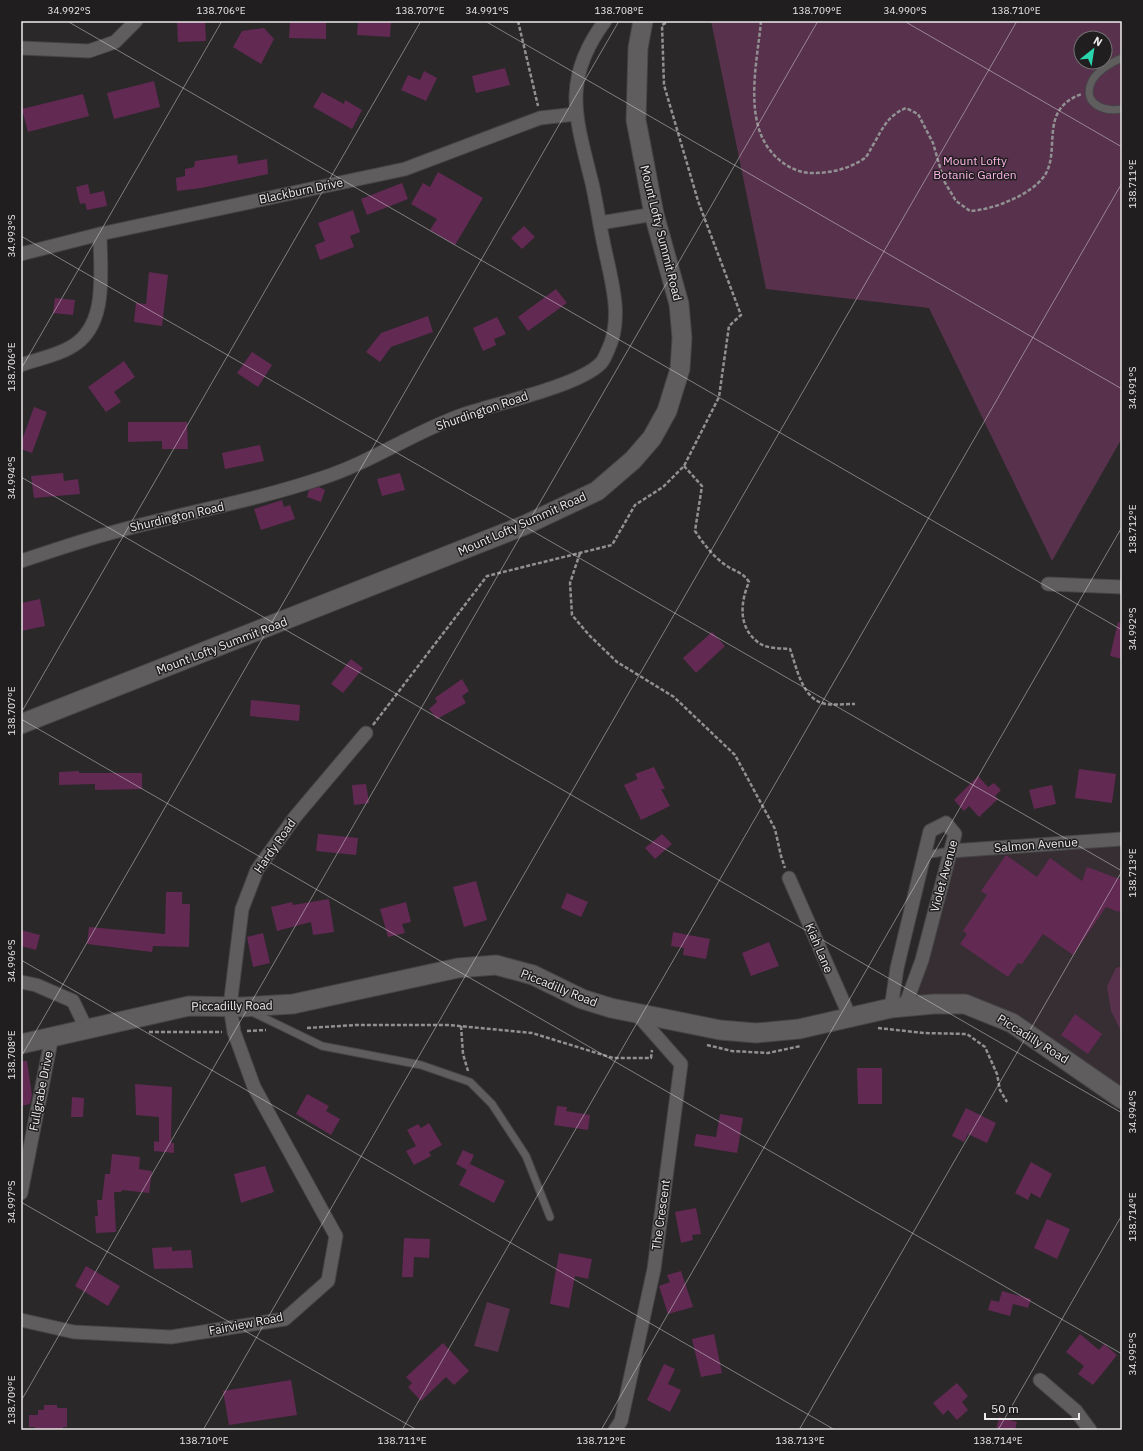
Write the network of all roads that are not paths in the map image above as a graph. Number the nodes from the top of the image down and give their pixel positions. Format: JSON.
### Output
{"nodes":[{"id":1,"x":136,"y":21,"type":"edge"},
{"id":2,"x":605,"y":21,"type":"edge"},
{"id":3,"x":643,"y":21,"type":"edge"},
{"id":4,"x":21,"y":48,"type":"edge"},
{"id":5,"x":1122,"y":58,"type":"edge"},
{"id":6,"x":1122,"y":109,"type":"edge"},
{"id":7,"x":576,"y":114,"type":"junction"},
{"id":8,"x":654,"y":214,"type":"junction"},
{"id":9,"x":600,"y":223,"type":"junction"},
{"id":10,"x":100,"y":234,"type":"junction"},
{"id":11,"x":21,"y":254,"type":"edge"},
{"id":12,"x":21,"y":365,"type":"edge"},
{"id":13,"x":21,"y":561,"type":"edge"},
{"id":14,"x":1048,"y":584,"type":"dead end"},
{"id":15,"x":1122,"y":587,"type":"edge"},
{"id":16,"x":21,"y":724,"type":"edge"},
{"id":17,"x":366,"y":733,"type":"road end"},
{"id":18,"x":1122,"y":840,"type":"edge"},
{"id":19,"x":951,"y":851,"type":"junction"},
{"id":20,"x":924,"y":855,"type":"junction"},
{"id":21,"x":789,"y":878,"type":"road end"},
{"id":22,"x":21,"y":982,"type":"edge"},
{"id":23,"x":236,"y":1006,"type":"junction"},
{"id":24,"x":898,"y":1007,"type":"junction"},
{"id":25,"x":636,"y":1013,"type":"junction"},
{"id":26,"x":850,"y":1018,"type":"junction"},
{"id":27,"x":86,"y":1028,"type":"junction"},
{"id":28,"x":52,"y":1036,"type":"junction"},
{"id":29,"x":21,"y":1044,"type":"edge"},
{"id":30,"x":1122,"y":1099,"type":"edge"},
{"id":31,"x":21,"y":1193,"type":"edge"},
{"id":32,"x":550,"y":1217,"type":"dead end"},
{"id":33,"x":21,"y":1320,"type":"edge"},
{"id":34,"x":1040,"y":1380,"type":"dead end"},
{"id":35,"x":615,"y":1430,"type":"edge"},
{"id":36,"x":1090,"y":1430,"type":"edge"}],
"edges":[{"from":1,"to":4,"type":"street"},
{"from":2,"to":7,"type":"street","name":"Shurdington Road"},
{"from":3,"to":8,"type":"main road","name":"Mount Lofty Summit Road"},
{"from":5,"to":6,"type":"lane"},
{"from":7,"to":9,"type":"street","name":"Shurdington Road"},
{"from":7,"to":10,"type":"street","name":"Blackburn Drive"},
{"from":8,"to":9,"type":"street"},
{"from":8,"to":16,"type":"main road","name":"Mount Lofty Summit Road"},
{"from":9,"to":13,"type":"street","name":"Shurdington Road"},
{"from":10,"to":11,"type":"street","name":"Blackburn Drive"},
{"from":10,"to":12,"type":"street"},
{"from":14,"to":15,"type":"street"},
{"from":17,"to":23,"type":"street","name":"Hardy Road"},
{"from":18,"to":19,"type":"street","name":"Salmon Avenue"},
{"from":19,"to":20,"type":"lane"},
{"from":19,"to":20,"type":"street","name":"Violet Avenue"},
{"from":19,"to":24,"type":"street","name":"Violet Avenue"},
{"from":20,"to":24,"type":"street","name":"Violet Avenue"},
{"from":21,"to":26,"type":"street","name":"Kiah Lane"},
{"from":22,"to":27,"type":"street"},
{"from":23,"to":25,"type":"main road","name":"Piccadilly Road"},
{"from":23,"to":27,"type":"main road","name":"Piccadilly Road"},
{"from":23,"to":32,"type":"lane"},
{"from":23,"to":33,"type":"street","name":"Fairview Road"},
{"from":24,"to":26,"type":"main road","name":"Piccadilly Road"},
{"from":24,"to":30,"type":"main road","name":"Piccadilly Road"},
{"from":25,"to":26,"type":"main road","name":"Piccadilly Road"},
{"from":25,"to":35,"type":"street","name":"The Crescent"},
{"from":27,"to":28,"type":"main road","name":"Piccadilly Road"},
{"from":28,"to":29,"type":"main road","name":"Piccadilly Road"},
{"from":28,"to":31,"type":"street","name":"Fullgrabe Drive"},
{"from":34,"to":36,"type":"street"}]}
